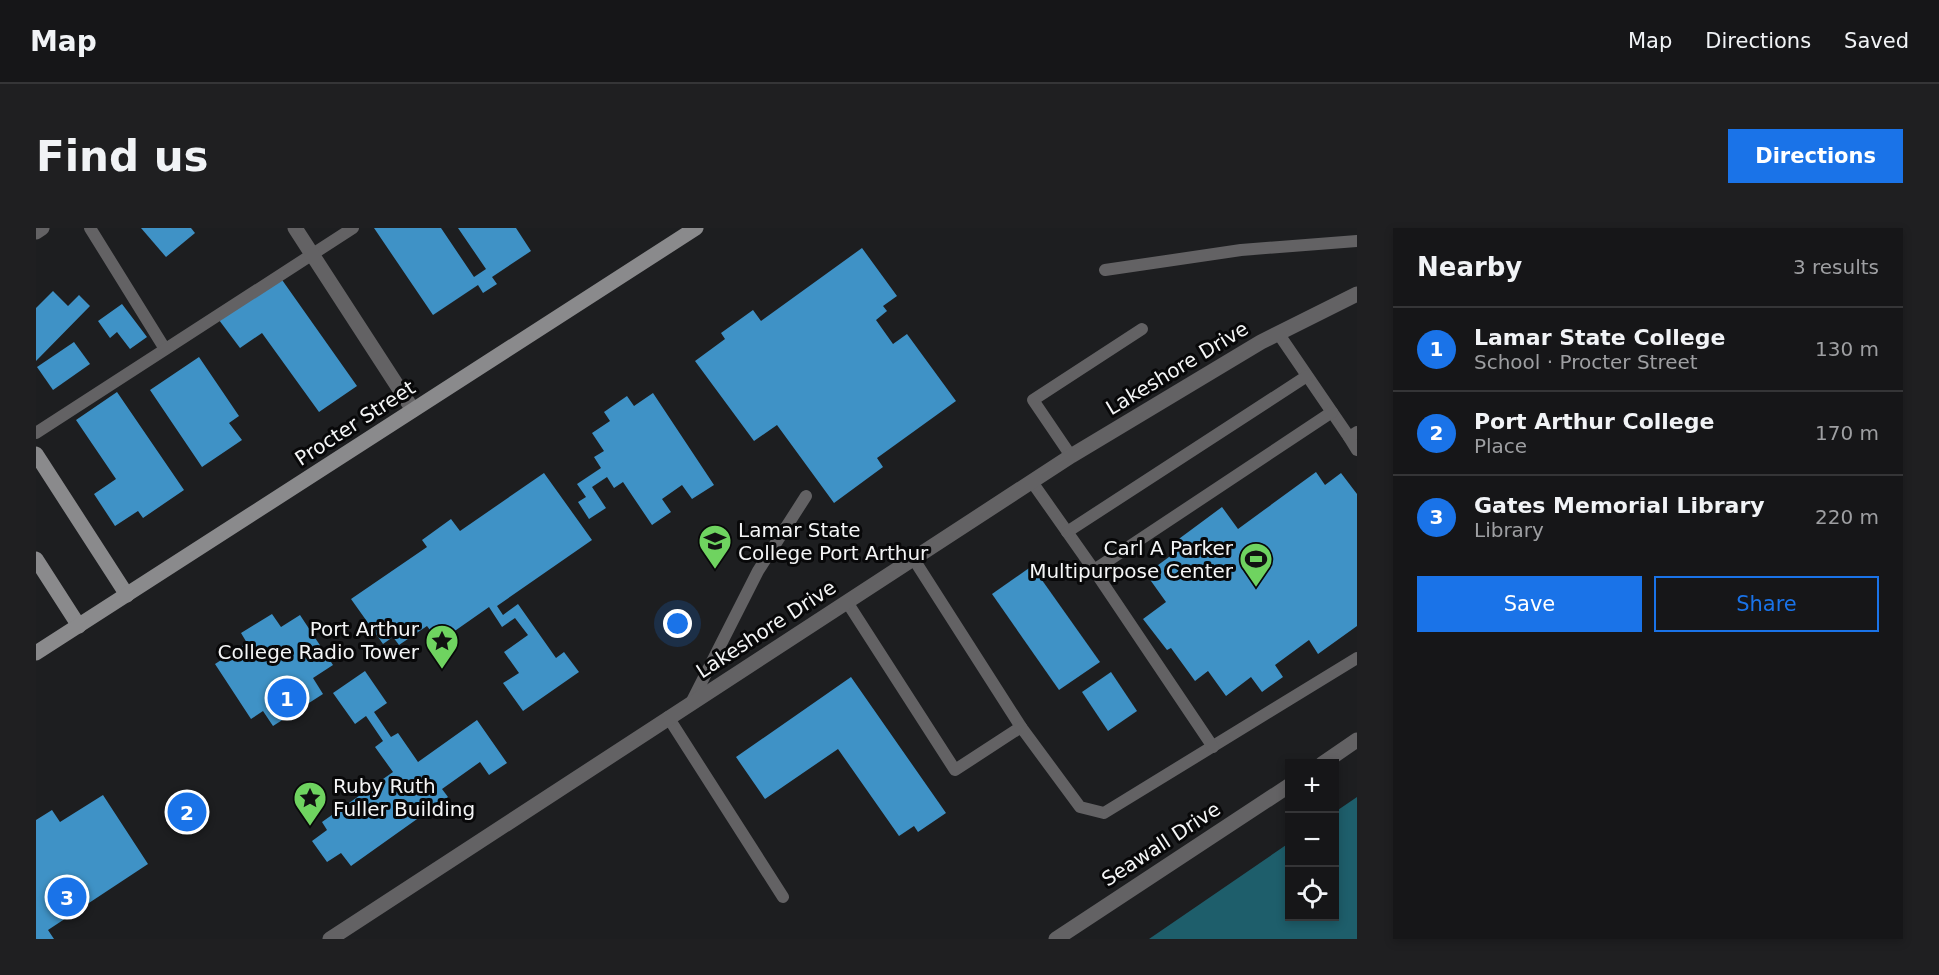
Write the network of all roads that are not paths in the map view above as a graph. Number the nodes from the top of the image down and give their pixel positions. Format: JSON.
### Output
{"nodes":[{"id":1,"x":42,"y":228,"type":"edge"},
{"id":2,"x":90,"y":228,"type":"edge"},
{"id":3,"x":296,"y":228,"type":"edge"},
{"id":4,"x":353,"y":228,"type":"edge"},
{"id":5,"x":696,"y":228,"type":"edge"},
{"id":6,"x":36,"y":232,"type":"edge"},
{"id":7,"x":1357,"y":241,"type":"edge"},
{"id":8,"x":312,"y":254,"type":"junction"},
{"id":9,"x":1105,"y":270,"type":"dead end"},
{"id":10,"x":1357,"y":294,"type":"edge"},
{"id":11,"x":1142,"y":329,"type":"dead end"},
{"id":12,"x":1278,"y":333,"type":"junction"},
{"id":13,"x":165,"y":349,"type":"junction"},
{"id":14,"x":1307,"y":375,"type":"junction"},
{"id":15,"x":413,"y":411,"type":"junction"},
{"id":16,"x":1332,"y":412,"type":"junction"},
{"id":17,"x":36,"y":433,"type":"edge"},
{"id":18,"x":1353,"y":435,"type":"edge"},
{"id":19,"x":1357,"y":450,"type":"edge"},
{"id":20,"x":36,"y":454,"type":"edge"},
{"id":21,"x":1071,"y":456,"type":"junction"},
{"id":22,"x":1032,"y":482,"type":"junction"},
{"id":23,"x":806,"y":496,"type":"dead end"},
{"id":24,"x":1067,"y":532,"type":"junction"},
{"id":25,"x":914,"y":558,"type":"junction"},
{"id":26,"x":36,"y":560,"type":"edge"},
{"id":27,"x":1094,"y":570,"type":"junction"},
{"id":28,"x":127,"y":596,"type":"junction"},
{"id":29,"x":847,"y":602,"type":"junction"},
{"id":30,"x":79,"y":626,"type":"junction"},
{"id":31,"x":36,"y":653,"type":"edge"},
{"id":32,"x":1357,"y":658,"type":"edge"},
{"id":33,"x":691,"y":703,"type":"junction"},
{"id":34,"x":668,"y":717,"type":"junction"},
{"id":35,"x":1021,"y":727,"type":"junction"},
{"id":36,"x":1357,"y":740,"type":"edge"},
{"id":37,"x":1213,"y":747,"type":"junction"},
{"id":38,"x":1329,"y":759,"type":"edge"},
{"id":39,"x":1285,"y":788,"type":"edge"},
{"id":40,"x":783,"y":897,"type":"dead end"},
{"id":41,"x":330,"y":939,"type":"edge"},
{"id":42,"x":1056,"y":939,"type":"edge"}],
"edges":[{"from":1,"to":6,"type":"street"},
{"from":2,"to":13,"type":"lane"},
{"from":3,"to":8,"type":"street"},
{"from":4,"to":8,"type":"lane"},
{"from":5,"to":15,"type":"main road","name":"Procter Street"},
{"from":7,"to":9,"type":"lane"},
{"from":8,"to":13,"type":"lane"},
{"from":8,"to":15,"type":"street"},
{"from":10,"to":12,"type":"street","name":"Lakeshore Drive"},
{"from":11,"to":21,"type":"lane"},
{"from":12,"to":14,"type":"lane"},
{"from":12,"to":21,"type":"street","name":"Lakeshore Drive"},
{"from":13,"to":17,"type":"lane"},
{"from":14,"to":16,"type":"lane"},
{"from":14,"to":24,"type":"lane"},
{"from":15,"to":28,"type":"main road","name":"Procter Street"},
{"from":16,"to":18,"type":"lane"},
{"from":16,"to":27,"type":"lane"},
{"from":18,"to":19,"type":"lane"},
{"from":20,"to":28,"type":"main road"},
{"from":21,"to":22,"type":"street","name":"Lakeshore Drive"},
{"from":22,"to":24,"type":"lane"},
{"from":22,"to":25,"type":"street","name":"Lakeshore Drive"},
{"from":23,"to":33,"type":"lane"},
{"from":24,"to":27,"type":"lane"},
{"from":25,"to":29,"type":"street","name":"Lakeshore Drive"},
{"from":25,"to":35,"type":"lane"},
{"from":26,"to":30,"type":"main road"},
{"from":27,"to":37,"type":"lane"},
{"from":28,"to":30,"type":"main road","name":"Procter Street"},
{"from":29,"to":33,"type":"street","name":"Lakeshore Drive"},
{"from":29,"to":35,"type":"lane"},
{"from":30,"to":31,"type":"main road","name":"Procter Street"},
{"from":32,"to":37,"type":"lane"},
{"from":33,"to":34,"type":"street","name":"Lakeshore Drive"},
{"from":34,"to":40,"type":"lane"},
{"from":34,"to":41,"type":"street","name":"Lakeshore Drive"},
{"from":35,"to":37,"type":"lane"},
{"from":36,"to":38,"type":"street"},
{"from":39,"to":42,"type":"street","name":"Seawall Drive"}]}
